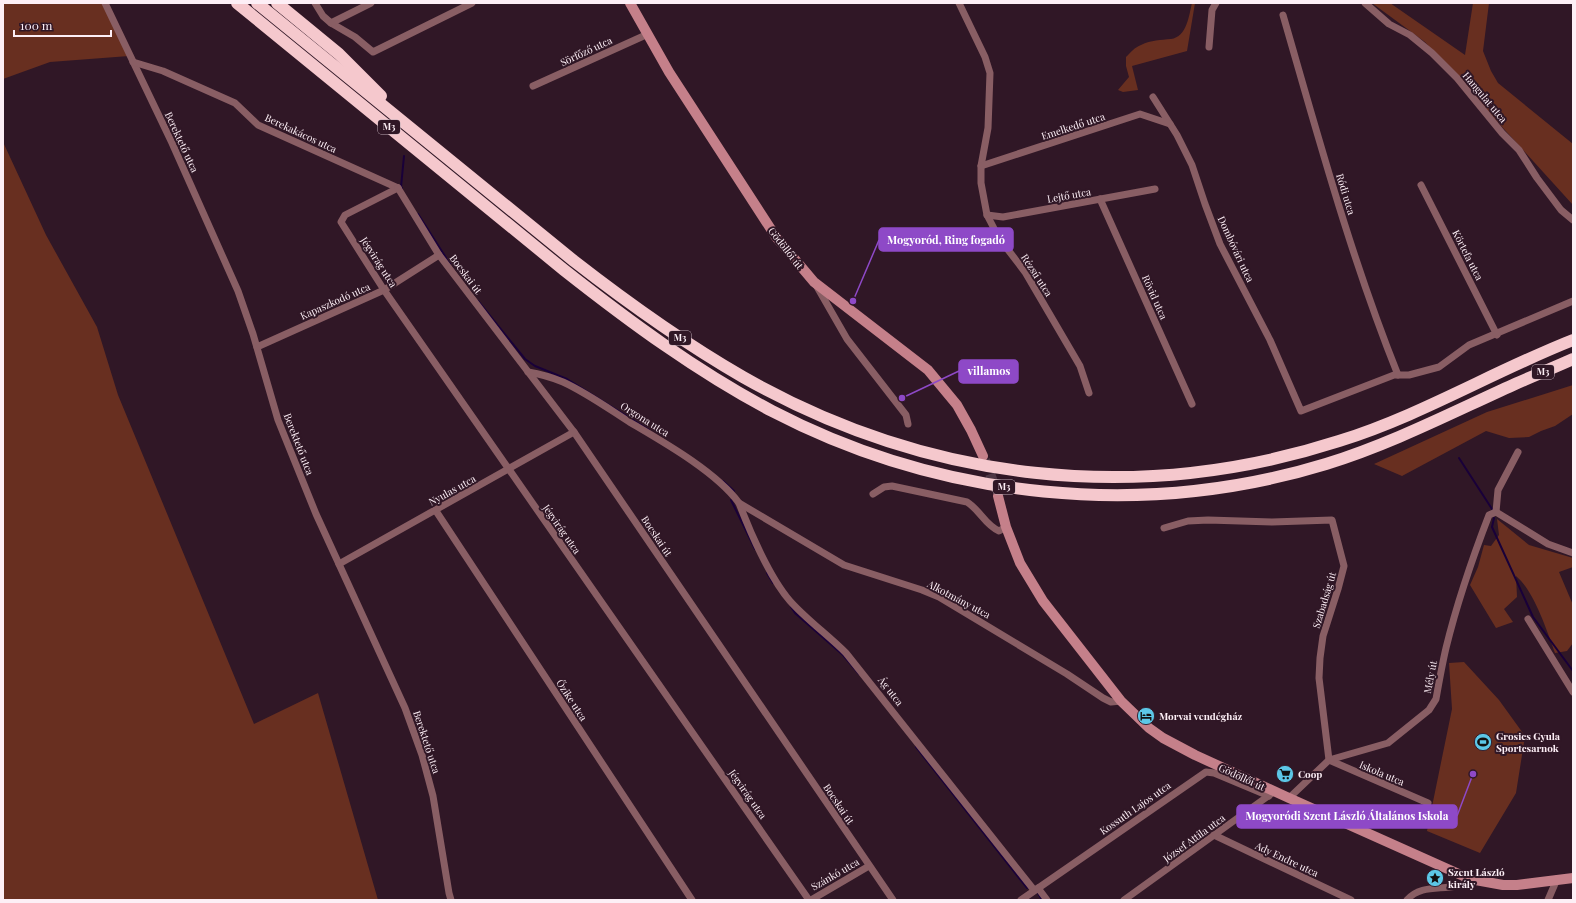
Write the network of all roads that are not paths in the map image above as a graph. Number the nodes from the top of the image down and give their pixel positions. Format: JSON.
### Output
{"nodes":[{"id":1,"x":105,"y":3,"type":"edge"},
{"id":2,"x":237,"y":3,"type":"edge"},
{"id":3,"x":257,"y":3,"type":"edge"},
{"id":4,"x":277,"y":3,"type":"edge"},
{"id":5,"x":315,"y":3,"type":"edge"},
{"id":6,"x":371,"y":3,"type":"edge"},
{"id":7,"x":472,"y":3,"type":"edge"},
{"id":8,"x":630,"y":3,"type":"edge"},
{"id":9,"x":959,"y":3,"type":"edge"},
{"id":10,"x":1216,"y":3,"type":"edge"},
{"id":11,"x":1365,"y":3,"type":"edge"},
{"id":12,"x":1282,"y":15,"type":"dead end"},
{"id":13,"x":332,"y":23,"type":"junction"},
{"id":14,"x":648,"y":34,"type":"junction"},
{"id":15,"x":1209,"y":47,"type":"dead end"},
{"id":16,"x":134,"y":62,"type":"junction"},
{"id":17,"x":533,"y":86,"type":"dead end"},
{"id":18,"x":1153,"y":97,"type":"dead end"},
{"id":19,"x":1170,"y":124,"type":"junction"},
{"id":20,"x":420,"y":136,"type":"junction"},
{"id":21,"x":981,"y":166,"type":"junction"},
{"id":22,"x":1421,"y":185,"type":"dead end"},
{"id":23,"x":398,"y":188,"type":"junction"},
{"id":24,"x":1155,"y":189,"type":"dead end"},
{"id":25,"x":1100,"y":199,"type":"junction"},
{"id":26,"x":987,"y":215,"type":"junction"},
{"id":27,"x":1573,"y":220,"type":"edge"},
{"id":28,"x":439,"y":255,"type":"junction"},
{"id":29,"x":814,"y":282,"type":"junction"},
{"id":30,"x":384,"y":290,"type":"junction"},
{"id":31,"x":1573,"y":301,"type":"edge"},
{"id":32,"x":1497,"y":335,"type":"junction"},
{"id":33,"x":1573,"y":340,"type":"edge"},
{"id":34,"x":257,"y":347,"type":"junction"},
{"id":35,"x":1573,"y":359,"type":"edge"},
{"id":36,"x":528,"y":372,"type":"junction"},
{"id":37,"x":1398,"y":375,"type":"junction"},
{"id":38,"x":1089,"y":393,"type":"dead end"},
{"id":39,"x":1192,"y":404,"type":"dead end"},
{"id":40,"x":908,"y":424,"type":"dead end"},
{"id":41,"x":574,"y":432,"type":"junction"},
{"id":42,"x":1518,"y":452,"type":"dead end"},
{"id":43,"x":983,"y":456,"type":"tunnel mouth"},
{"id":44,"x":509,"y":469,"type":"junction"},
{"id":45,"x":873,"y":494,"type":"dead end"},
{"id":46,"x":998,"y":496,"type":"tunnel mouth"},
{"id":47,"x":739,"y":503,"type":"junction"},
{"id":48,"x":436,"y":511,"type":"junction"},
{"id":49,"x":1496,"y":512,"type":"junction"},
{"id":50,"x":1006,"y":527,"type":"junction"},
{"id":51,"x":1164,"y":528,"type":"dead end"},
{"id":52,"x":1573,"y":552,"type":"edge"},
{"id":53,"x":339,"y":564,"type":"junction"},
{"id":54,"x":1528,"y":619,"type":"dead end"},
{"id":55,"x":1573,"y":692,"type":"edge"},
{"id":56,"x":1121,"y":701,"type":"junction"},
{"id":57,"x":1329,"y":760,"type":"junction"},
{"id":58,"x":1272,"y":794,"type":"junction"},
{"id":59,"x":1289,"y":798,"type":"junction"},
{"id":60,"x":1428,"y":804,"type":"dead end"},
{"id":61,"x":1214,"y":836,"type":"junction"},
{"id":62,"x":869,"y":866,"type":"junction"},
{"id":63,"x":1573,"y":878,"type":"edge"},
{"id":64,"x":1470,"y":879,"type":"junction"},
{"id":65,"x":1557,"y":880,"type":"junction"},
{"id":66,"x":1036,"y":889,"type":"junction"},
{"id":67,"x":451,"y":900,"type":"edge"},
{"id":68,"x":692,"y":900,"type":"edge"},
{"id":69,"x":810,"y":900,"type":"edge"},
{"id":70,"x":893,"y":900,"type":"edge"},
{"id":71,"x":1021,"y":900,"type":"edge"},
{"id":72,"x":1047,"y":900,"type":"edge"},
{"id":73,"x":1124,"y":900,"type":"edge"},
{"id":74,"x":1351,"y":900,"type":"edge"},
{"id":75,"x":1407,"y":900,"type":"edge"},
{"id":76,"x":1548,"y":900,"type":"edge"}],
"edges":[{"from":1,"to":16,"type":"street","name":"Berektető utca"},
{"from":2,"to":35,"type":"highway","number":"M3"},
{"from":3,"to":20,"type":"highway","number":"M3"},
{"from":4,"to":20,"type":"highway"},
{"from":5,"to":13,"type":"street"},
{"from":6,"to":13,"type":"street"},
{"from":7,"to":13,"type":"street"},
{"from":8,"to":14,"type":"main road","name":"Gödöllői út"},
{"from":9,"to":21,"type":"street","name":"Rézsű utca"},
{"from":10,"to":15,"type":"street"},
{"from":11,"to":27,"type":"street","name":"Hangulat utca"},
{"from":12,"to":37,"type":"street","name":"Ródi utca"},
{"from":14,"to":17,"type":"street","name":"Sörfőző utca"},
{"from":14,"to":29,"type":"main road","name":"Gödöllői út"},
{"from":16,"to":23,"type":"street","name":"Berekakácos utca"},
{"from":16,"to":34,"type":"street","name":"Berektető utca"},
{"from":18,"to":19,"type":"street","name":"Dombóvári utca"},
{"from":19,"to":21,"type":"street","name":"Emelkedő utca"},
{"from":19,"to":37,"type":"street","name":"Dombóvári utca"},
{"from":20,"to":33,"type":"highway","number":"M3"},
{"from":21,"to":26,"type":"street","name":"Rézsű utca"},
{"from":22,"to":32,"type":"street","name":"Körtefa utca"},
{"from":23,"to":28,"type":"street","name":"Bocskai út"},
{"from":23,"to":30,"type":"street","name":"Jégvirág utca"},
{"from":24,"to":25,"type":"street","name":"Lejtő utca"},
{"from":25,"to":26,"type":"street","name":"Lejtő utca"},
{"from":25,"to":39,"type":"street","name":"Rövid utca"},
{"from":26,"to":38,"type":"street","name":"Rézsű utca"},
{"from":28,"to":30,"type":"street","name":"Kapaszkodó utca"},
{"from":28,"to":36,"type":"street","name":"Bocskai út"},
{"from":29,"to":40,"type":"street"},
{"from":29,"to":43,"type":"main road","name":"Gödöllői út"},
{"from":30,"to":34,"type":"street","name":"Kapaszkodó utca"},
{"from":30,"to":44,"type":"street","name":"Jégvirág utca"},
{"from":31,"to":32,"type":"street"},
{"from":32,"to":37,"type":"street"},
{"from":34,"to":53,"type":"street","name":"Berektető utca"},
{"from":36,"to":41,"type":"street","name":"Bocskai út"},
{"from":36,"to":47,"type":"street","name":"Orgona utca"},
{"from":41,"to":44,"type":"street","name":"Nyulas utca"},
{"from":41,"to":62,"type":"street","name":"Bocskai út"},
{"from":42,"to":49,"type":"street"},
{"from":44,"to":48,"type":"street","name":"Nyulas utca"},
{"from":44,"to":69,"type":"street","name":"Jégvirág utca"},
{"from":45,"to":50,"type":"street"},
{"from":46,"to":50,"type":"main road","name":"Gödöllői út"},
{"from":47,"to":56,"type":"street","name":"Alkotmány utca"},
{"from":47,"to":66,"type":"street","name":"Ág utca"},
{"from":48,"to":53,"type":"street","name":"Nyulas utca"},
{"from":48,"to":68,"type":"street","name":"Őzike utca"},
{"from":49,"to":52,"type":"street"},
{"from":49,"to":57,"type":"street","name":"Mély út"},
{"from":50,"to":56,"type":"main road","name":"Gödöllői út"},
{"from":51,"to":57,"type":"street","name":"Szabadság út"},
{"from":53,"to":67,"type":"street","name":"Berektető utca"},
{"from":54,"to":55,"type":"street"},
{"from":56,"to":58,"type":"main road","name":"Gödöllői út"},
{"from":57,"to":59,"type":"street","name":"Mély út"},
{"from":57,"to":60,"type":"street","name":"Iskola utca"},
{"from":58,"to":59,"type":"main road","name":"Gödöllői út"},
{"from":58,"to":61,"type":"street","name":"József Attila utca"},
{"from":58,"to":66,"type":"street","name":"Kossuth Lajos utca"},
{"from":59,"to":64,"type":"main road","name":"Gödöllői út"},
{"from":61,"to":73,"type":"street","name":"József Attila utca"},
{"from":61,"to":74,"type":"street","name":"Ady Endre utca"},
{"from":62,"to":69,"type":"street","name":"Szánkó utca"},
{"from":62,"to":70,"type":"street","name":"Bocskai út"},
{"from":63,"to":65,"type":"main road","name":"Gödöllői út"},
{"from":64,"to":65,"type":"main road","name":"Gödöllői út"},
{"from":64,"to":75,"type":"street"},
{"from":65,"to":76,"type":"street"},
{"from":66,"to":71,"type":"street","name":"Kossuth Lajos utca"},
{"from":66,"to":72,"type":"street","name":"Ág utca"}]}
